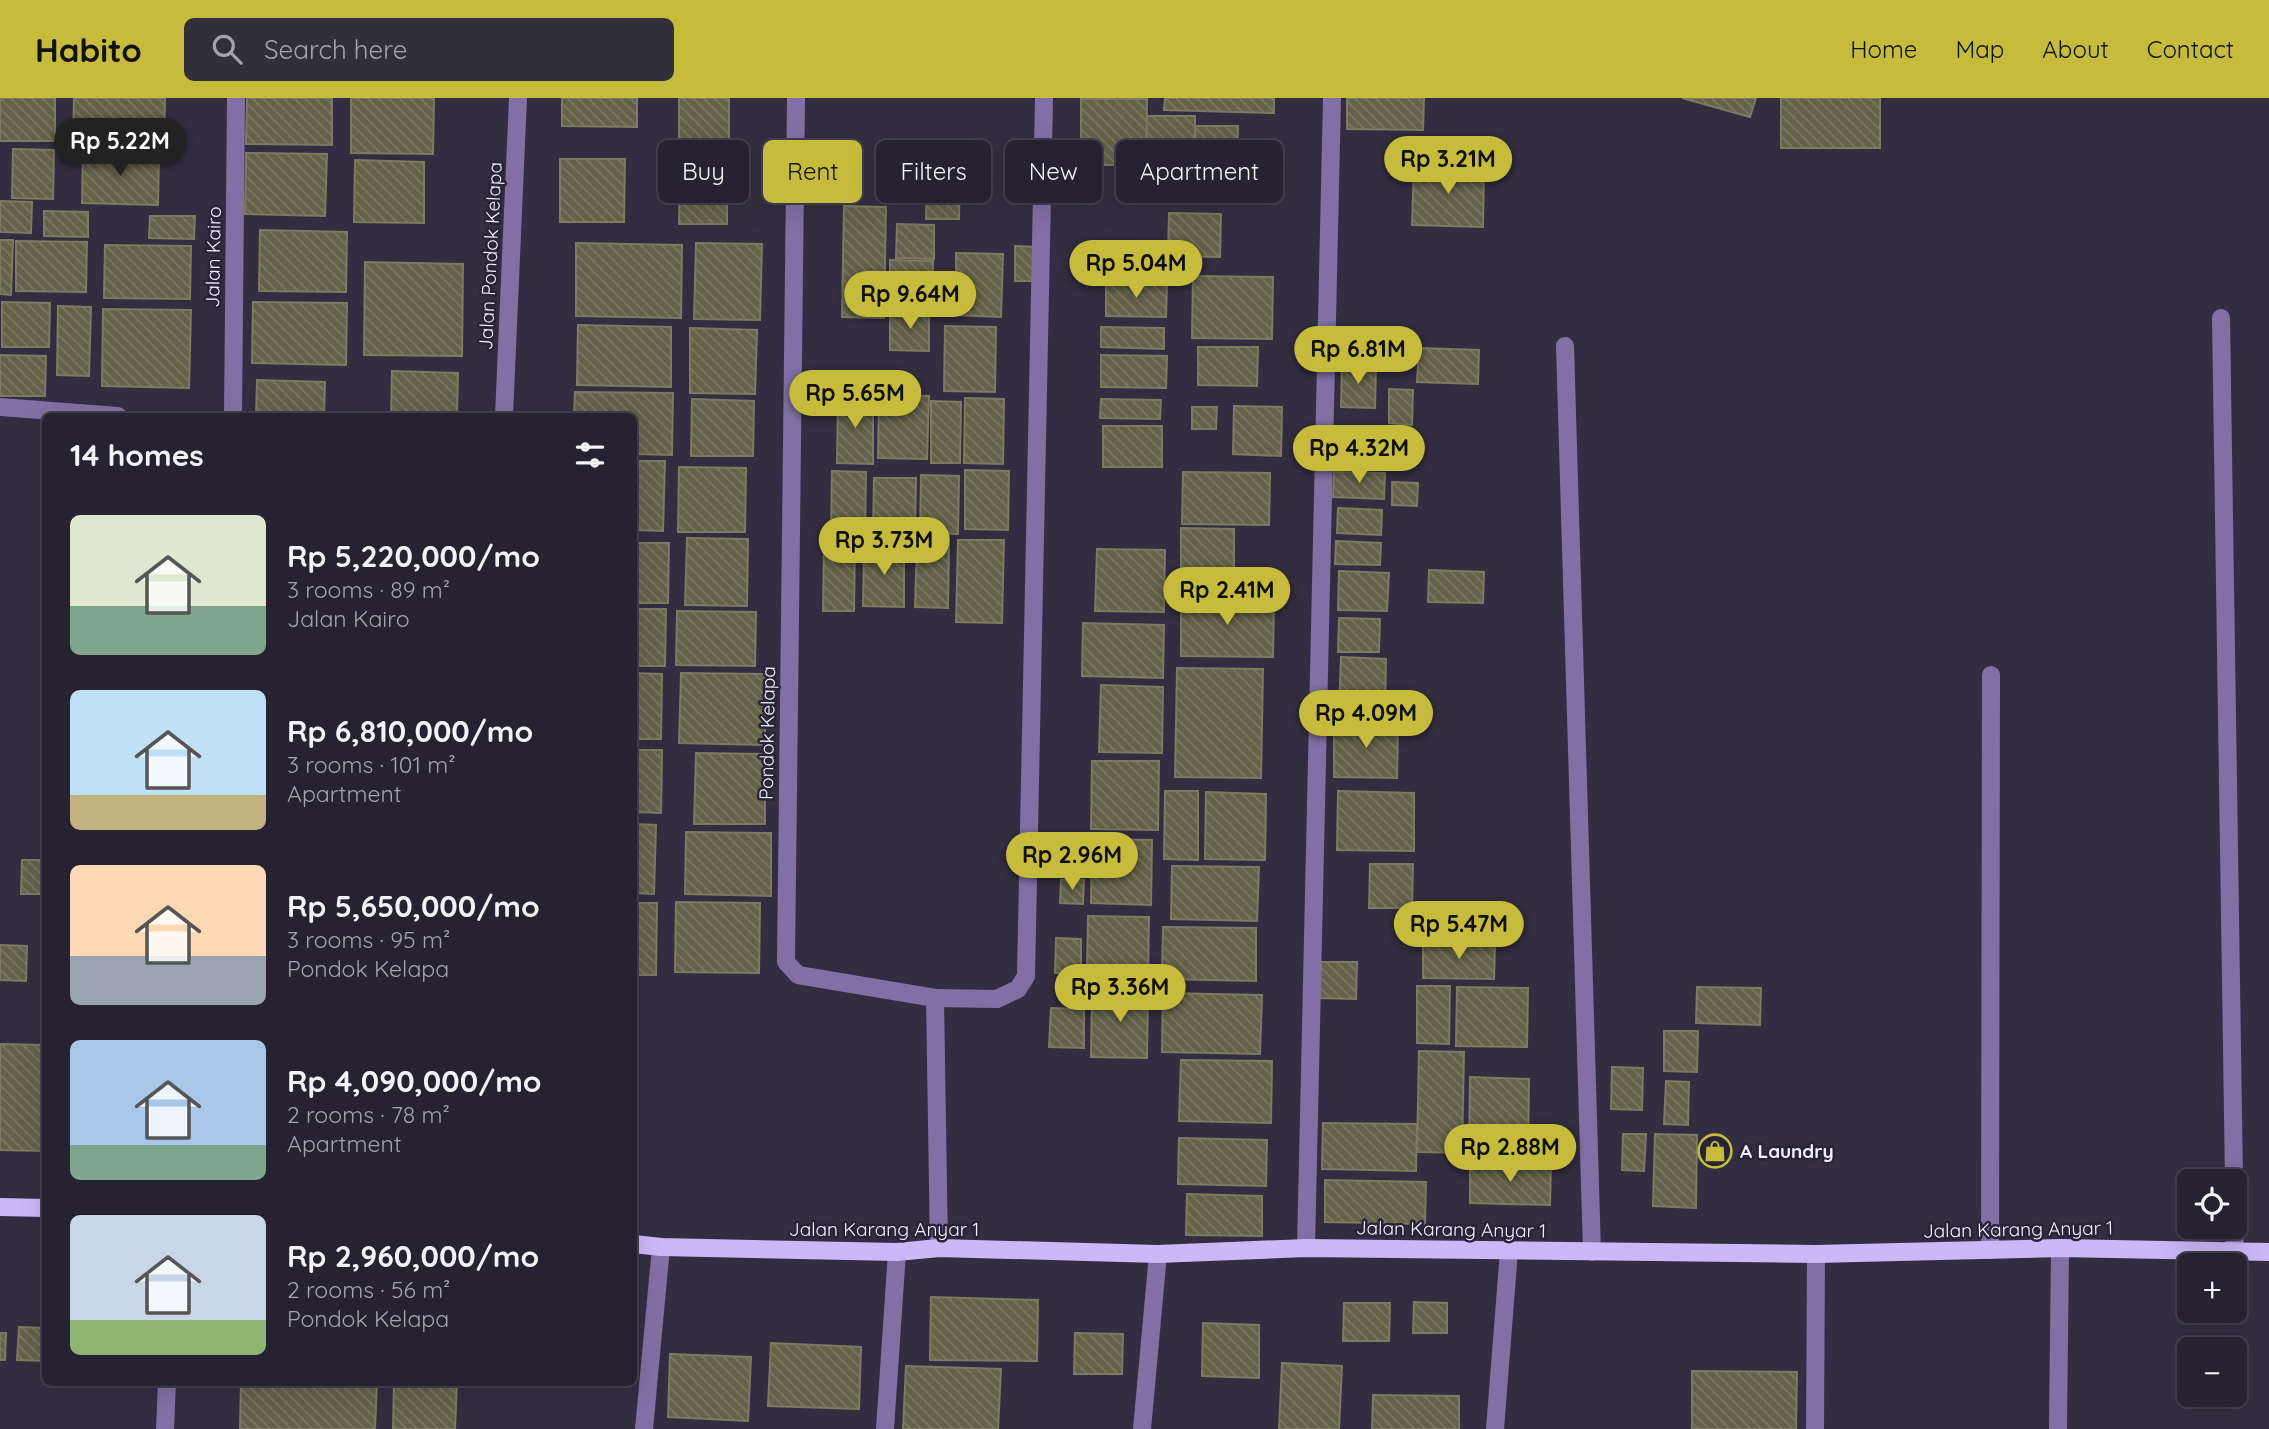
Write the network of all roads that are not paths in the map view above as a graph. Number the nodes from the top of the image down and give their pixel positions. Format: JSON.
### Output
{"nodes":[{"id":1,"x":236,"y":98,"type":"edge"},
{"id":2,"x":518,"y":98,"type":"edge"},
{"id":3,"x":796,"y":98,"type":"edge"},
{"id":4,"x":1044,"y":98,"type":"edge"},
{"id":5,"x":1332,"y":98,"type":"edge"},
{"id":6,"x":2221,"y":318,"type":"dead end"},
{"id":7,"x":1565,"y":346,"type":"dead end"},
{"id":8,"x":0,"y":407,"type":"edge"},
{"id":9,"x":73,"y":413,"type":"edge"},
{"id":10,"x":233,"y":413,"type":"edge"},
{"id":11,"x":504,"y":413,"type":"edge"},
{"id":12,"x":1991,"y":675,"type":"dead end"},
{"id":13,"x":935,"y":998,"type":"junction"},
{"id":14,"x":2234,"y":1169,"type":"edge"},
{"id":15,"x":0,"y":1207,"type":"edge"},
{"id":16,"x":42,"y":1208,"type":"edge"},
{"id":17,"x":2234,"y":1239,"type":"edge"},
{"id":18,"x":637,"y":1244,"type":"edge"},
{"id":19,"x":661,"y":1247,"type":"junction"},
{"id":20,"x":939,"y":1248,"type":"junction"},
{"id":21,"x":1306,"y":1248,"type":"junction"},
{"id":22,"x":2060,"y":1248,"type":"junction"},
{"id":23,"x":1990,"y":1250,"type":"junction"},
{"id":24,"x":1509,"y":1251,"type":"junction"},
{"id":25,"x":2235,"y":1251,"type":"junction"},
{"id":26,"x":897,"y":1252,"type":"junction"},
{"id":27,"x":1592,"y":1252,"type":"junction"},
{"id":28,"x":2269,"y":1252,"type":"edge"},
{"id":29,"x":1158,"y":1254,"type":"junction"},
{"id":30,"x":1816,"y":1254,"type":"junction"},
{"id":31,"x":167,"y":1386,"type":"edge"},
{"id":32,"x":165,"y":1429,"type":"edge"},
{"id":33,"x":644,"y":1429,"type":"edge"},
{"id":34,"x":884,"y":1429,"type":"edge"},
{"id":35,"x":1142,"y":1429,"type":"edge"},
{"id":36,"x":1495,"y":1429,"type":"edge"},
{"id":37,"x":1815,"y":1429,"type":"edge"},
{"id":38,"x":2058,"y":1429,"type":"edge"}],
"edges":[{"from":1,"to":10,"type":"street","name":"Jalan Kairo"},
{"from":2,"to":11,"type":"street","name":"Jalan Pondok Kelapa"},
{"from":3,"to":13,"type":"street","name":"Pondok Kelapa"},
{"from":4,"to":13,"type":"street","name":"Pondok Kelapa"},
{"from":5,"to":21,"type":"street"},
{"from":6,"to":14,"type":"street"},
{"from":7,"to":27,"type":"street"},
{"from":8,"to":9,"type":"street"},
{"from":12,"to":23,"type":"street"},
{"from":13,"to":20,"type":"street"},
{"from":15,"to":16,"type":"main road"},
{"from":17,"to":25,"type":"street"},
{"from":18,"to":19,"type":"main road","name":"Jalan Karang Anyar 1"},
{"from":19,"to":26,"type":"main road","name":"Jalan Karang Anyar 1"},
{"from":19,"to":33,"type":"street"},
{"from":20,"to":26,"type":"main road","name":"Jalan Karang Anyar 1"},
{"from":20,"to":29,"type":"main road","name":"Jalan Karang Anyar 1"},
{"from":21,"to":24,"type":"main road","name":"Jalan Karang Anyar 1"},
{"from":21,"to":29,"type":"main road","name":"Jalan Karang Anyar 1"},
{"from":22,"to":23,"type":"main road","name":"Jalan Karang Anyar 1"},
{"from":22,"to":25,"type":"main road","name":"Jalan Karang Anyar 1"},
{"from":22,"to":38,"type":"street"},
{"from":23,"to":30,"type":"main road","name":"Jalan Karang Anyar 1"},
{"from":24,"to":27,"type":"main road","name":"Jalan Karang Anyar 1"},
{"from":24,"to":36,"type":"street"},
{"from":25,"to":28,"type":"main road","name":"Jalan Karang Anyar 1"},
{"from":26,"to":34,"type":"street"},
{"from":27,"to":30,"type":"main road","name":"Jalan Karang Anyar 1"},
{"from":29,"to":35,"type":"street"},
{"from":30,"to":37,"type":"street"},
{"from":31,"to":32,"type":"street"}]}
